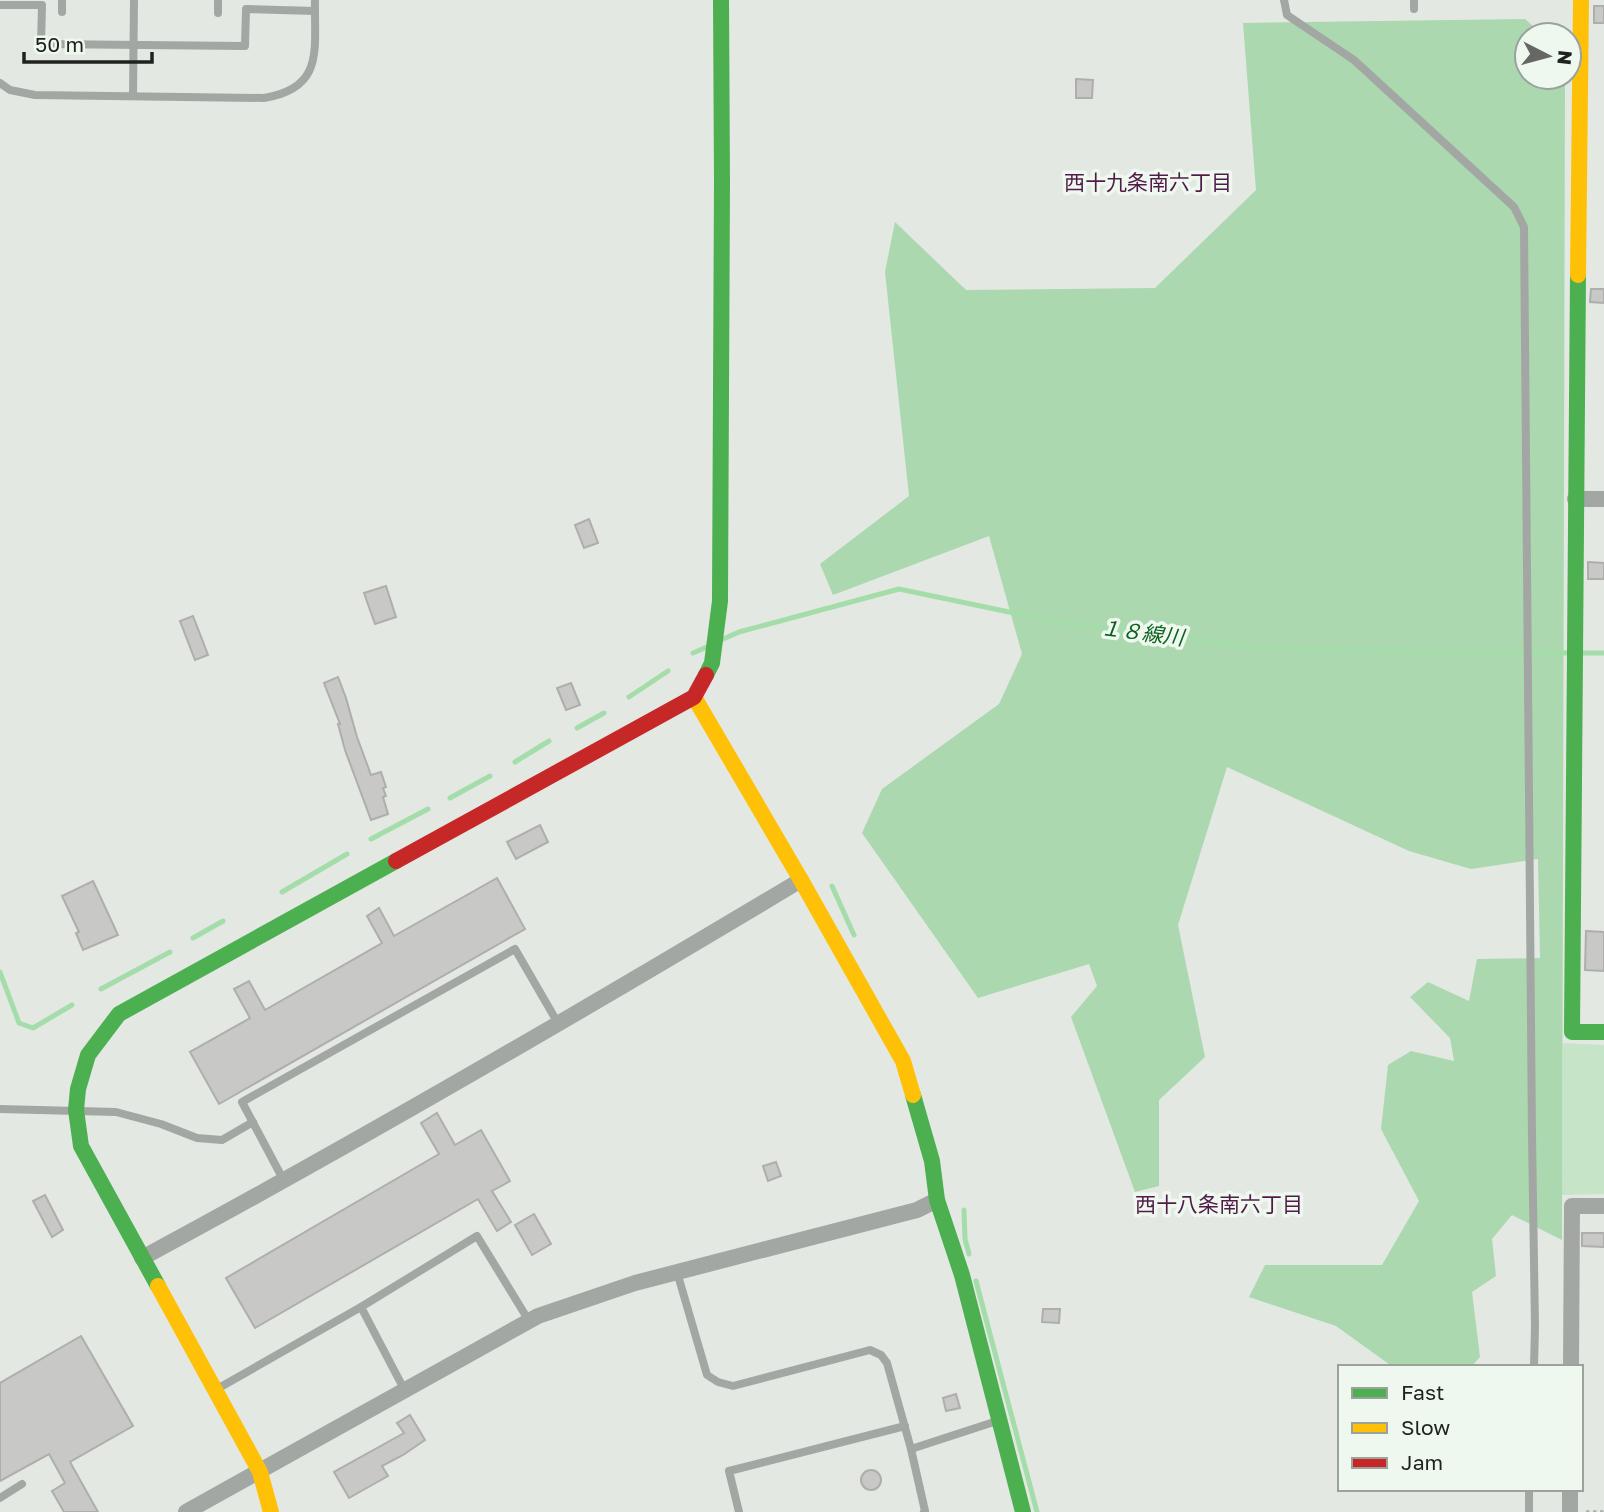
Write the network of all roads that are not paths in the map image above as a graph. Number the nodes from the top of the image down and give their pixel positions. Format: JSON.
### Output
{"nodes":[{"id":1,"x":62,"y":0,"type":"edge"},
{"id":2,"x":134,"y":0,"type":"edge"},
{"id":3,"x":218,"y":0,"type":"edge"},
{"id":4,"x":315,"y":0,"type":"edge"},
{"id":5,"x":721,"y":0,"type":"edge"},
{"id":6,"x":1284,"y":0,"type":"edge"},
{"id":7,"x":1581,"y":0,"type":"edge"},
{"id":8,"x":0,"y":5,"type":"edge"},
{"id":9,"x":315,"y":11,"type":"junction"},
{"id":10,"x":62,"y":12,"type":"dead end"},
{"id":11,"x":218,"y":13,"type":"dead end"},
{"id":12,"x":134,"y":45,"type":"junction"},
{"id":13,"x":0,"y":83,"type":"edge"},
{"id":14,"x":133,"y":96,"type":"junction"},
{"id":15,"x":1575,"y":499,"type":"junction"},
{"id":16,"x":1604,"y":499,"type":"edge"},
{"id":17,"x":694,"y":697,"type":"junction"},
{"id":18,"x":802,"y":880,"type":"junction"},
{"id":19,"x":559,"y":1025,"type":"junction"},
{"id":20,"x":1604,"y":1032,"type":"edge"},
{"id":21,"x":0,"y":1109,"type":"edge"},
{"id":22,"x":76,"y":1110,"type":"junction"},
{"id":23,"x":253,"y":1122,"type":"junction"},
{"id":24,"x":284,"y":1182,"type":"junction"},
{"id":25,"x":937,"y":1200,"type":"junction"},
{"id":26,"x":1604,"y":1206,"type":"edge"},
{"id":27,"x":142,"y":1258,"type":"junction"},
{"id":28,"x":677,"y":1272,"type":"junction"},
{"id":29,"x":360,"y":1307,"type":"junction"},
{"id":30,"x":529,"y":1321,"type":"junction"},
{"id":31,"x":1534,"y":1365,"type":"edge"},
{"id":32,"x":1571,"y":1365,"type":"edge"},
{"id":33,"x":215,"y":1390,"type":"junction"},
{"id":34,"x":405,"y":1391,"type":"junction"},
{"id":35,"x":999,"y":1420,"type":"junction"},
{"id":36,"x":905,"y":1426,"type":"junction"},
{"id":37,"x":911,"y":1449,"type":"junction"},
{"id":38,"x":260,"y":1472,"type":"junction"},
{"id":39,"x":22,"y":1483,"type":"dead end"},
{"id":40,"x":1529,"y":1491,"type":"edge"},
{"id":41,"x":1570,"y":1491,"type":"edge"},
{"id":42,"x":0,"y":1498,"type":"edge"},
{"id":43,"x":186,"y":1512,"type":"edge"},
{"id":44,"x":271,"y":1512,"type":"edge"},
{"id":45,"x":739,"y":1512,"type":"edge"},
{"id":46,"x":924,"y":1512,"type":"edge"},
{"id":47,"x":1023,"y":1512,"type":"edge"},
{"id":48,"x":1529,"y":1512,"type":"edge"},
{"id":49,"x":1570,"y":1512,"type":"edge"}],
"edges":[{"from":1,"to":10,"type":"lane"},
{"from":2,"to":12,"type":"lane"},
{"from":3,"to":11,"type":"lane"},
{"from":4,"to":9,"type":"lane"},
{"from":5,"to":17,"type":"street"},
{"from":6,"to":31,"type":"lane"},
{"from":7,"to":15,"type":"street"},
{"from":8,"to":12,"type":"lane"},
{"from":9,"to":12,"type":"lane"},
{"from":9,"to":14,"type":"lane"},
{"from":12,"to":14,"type":"lane"},
{"from":13,"to":14,"type":"lane"},
{"from":15,"to":16,"type":"street"},
{"from":15,"to":20,"type":"street"},
{"from":17,"to":18,"type":"street"},
{"from":17,"to":22,"type":"street"},
{"from":18,"to":19,"type":"street"},
{"from":18,"to":25,"type":"street"},
{"from":19,"to":23,"type":"lane"},
{"from":19,"to":24,"type":"street"},
{"from":21,"to":22,"type":"lane"},
{"from":22,"to":23,"type":"lane"},
{"from":22,"to":27,"type":"street"},
{"from":23,"to":24,"type":"lane"},
{"from":24,"to":27,"type":"street"},
{"from":25,"to":28,"type":"street"},
{"from":25,"to":35,"type":"street"},
{"from":26,"to":32,"type":"street"},
{"from":27,"to":33,"type":"street"},
{"from":28,"to":30,"type":"street"},
{"from":28,"to":36,"type":"lane"},
{"from":29,"to":30,"type":"lane"},
{"from":29,"to":33,"type":"lane"},
{"from":29,"to":34,"type":"lane"},
{"from":30,"to":34,"type":"street"},
{"from":33,"to":38,"type":"street"},
{"from":34,"to":38,"type":"street"},
{"from":35,"to":37,"type":"lane"},
{"from":35,"to":47,"type":"street"},
{"from":36,"to":37,"type":"lane"},
{"from":36,"to":45,"type":"lane"},
{"from":37,"to":46,"type":"lane"},
{"from":38,"to":43,"type":"street"},
{"from":38,"to":44,"type":"street"},
{"from":39,"to":42,"type":"lane"},
{"from":40,"to":48,"type":"lane"},
{"from":41,"to":49,"type":"street"}]}
